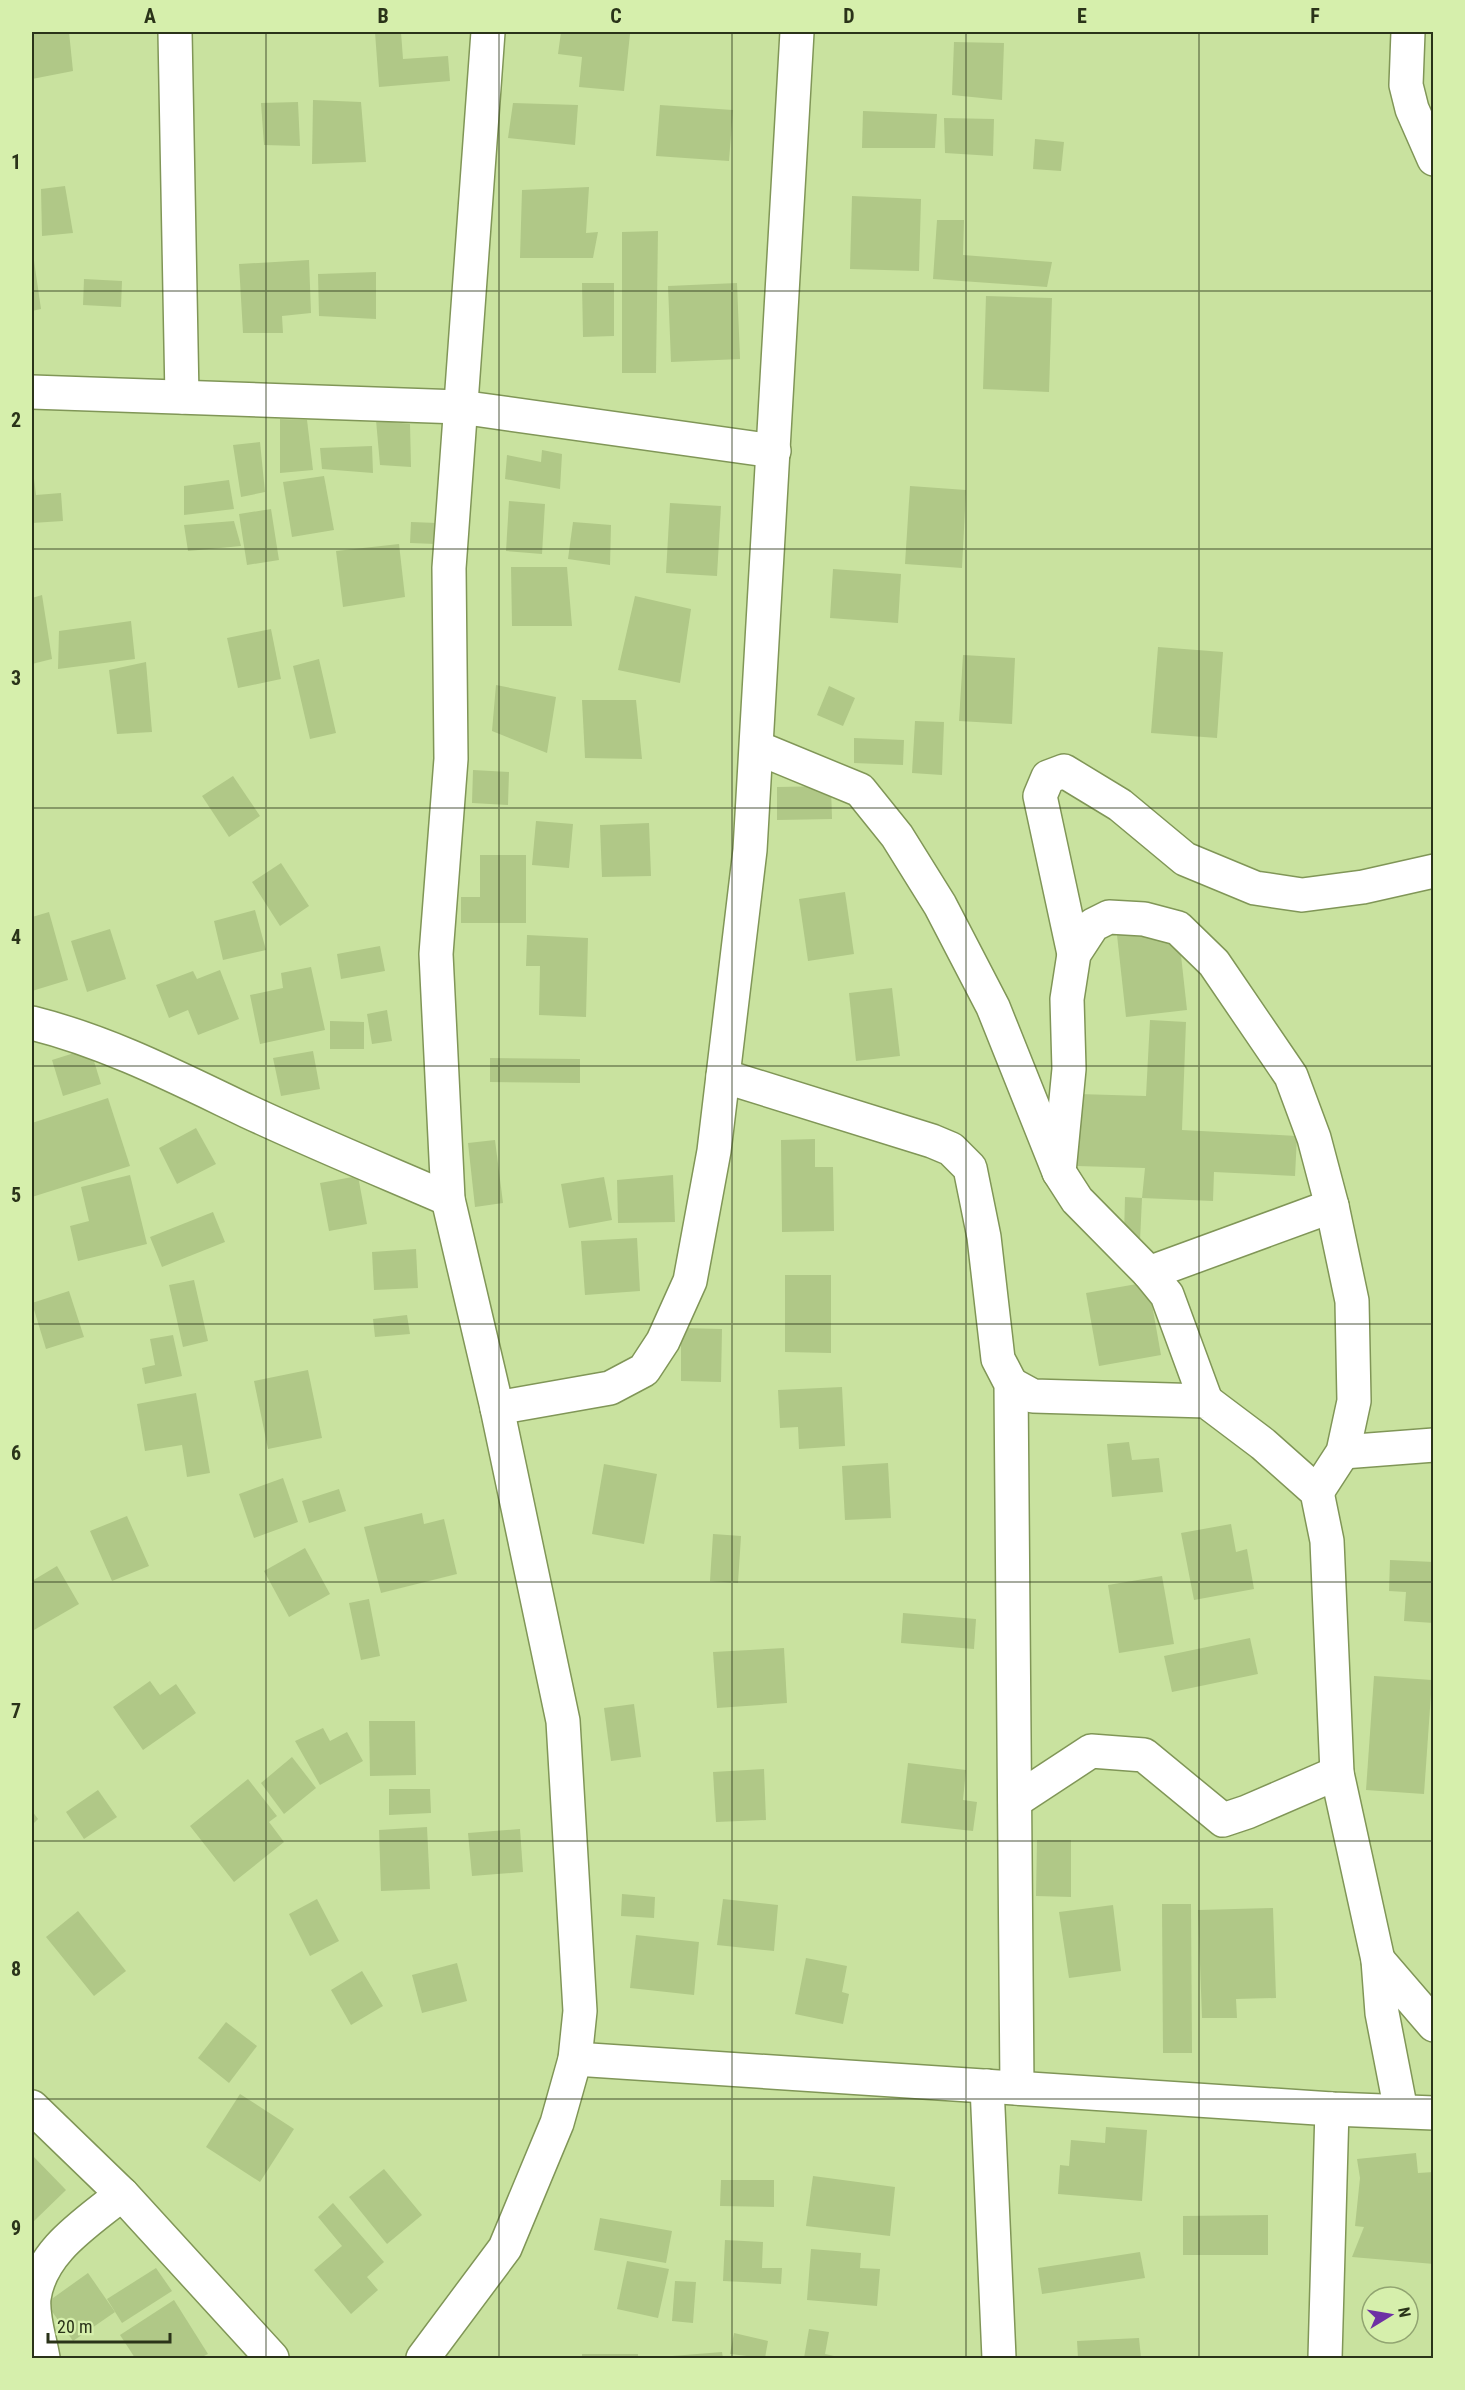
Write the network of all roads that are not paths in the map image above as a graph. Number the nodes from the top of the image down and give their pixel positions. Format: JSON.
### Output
{"nodes":[{"id":1,"x":174,"y":32,"type":"edge"},
{"id":2,"x":488,"y":32,"type":"edge"},
{"id":3,"x":797,"y":32,"type":"edge"},
{"id":4,"x":1408,"y":32,"type":"edge"},
{"id":5,"x":1434,"y":159,"type":"edge"},
{"id":6,"x":32,"y":392,"type":"edge"},
{"id":7,"x":182,"y":397,"type":"junction"},
{"id":8,"x":460,"y":407,"type":"junction"},
{"id":9,"x":774,"y":451,"type":"junction"},
{"id":10,"x":758,"y":748,"type":"junction"},
{"id":11,"x":1434,"y":871,"type":"edge"},
{"id":12,"x":1074,"y":954,"type":"junction"},
{"id":13,"x":32,"y":1023,"type":"edge"},
{"id":14,"x":723,"y":1076,"type":"junction"},
{"id":15,"x":1059,"y":1172,"type":"junction"},
{"id":16,"x":448,"y":1199,"type":"junction"},
{"id":17,"x":1332,"y":1206,"type":"junction"},
{"id":18,"x":1149,"y":1273,"type":"junction"},
{"id":19,"x":1011,"y":1384,"type":"junction"},
{"id":20,"x":1206,"y":1401,"type":"junction"},
{"id":21,"x":497,"y":1408,"type":"junction"},
{"id":22,"x":1434,"y":1445,"type":"edge"},
{"id":23,"x":1343,"y":1452,"type":"junction"},
{"id":24,"x":1317,"y":1492,"type":"junction"},
{"id":25,"x":1337,"y":1773,"type":"junction"},
{"id":26,"x":1015,"y":1801,"type":"junction"},
{"id":27,"x":1378,"y":1960,"type":"junction"},
{"id":28,"x":1434,"y":2025,"type":"edge"},
{"id":29,"x":574,"y":2059,"type":"junction"},
{"id":30,"x":1002,"y":2087,"type":"junction"},
{"id":31,"x":32,"y":2107,"type":"edge"},
{"id":32,"x":1332,"y":2109,"type":"junction"},
{"id":33,"x":1401,"y":2111,"type":"junction"},
{"id":34,"x":1434,"y":2113,"type":"edge"},
{"id":35,"x":122,"y":2194,"type":"junction"},
{"id":36,"x":43,"y":2358,"type":"edge"},
{"id":37,"x":272,"y":2358,"type":"edge"},
{"id":38,"x":423,"y":2358,"type":"edge"},
{"id":39,"x":999,"y":2358,"type":"edge"},
{"id":40,"x":1326,"y":2358,"type":"edge"}],
"edges":[{"from":1,"to":7,"type":"street"},
{"from":2,"to":8,"type":"street"},
{"from":3,"to":9,"type":"street"},
{"from":4,"to":5,"type":"street"},
{"from":6,"to":7,"type":"street"},
{"from":7,"to":8,"type":"street"},
{"from":8,"to":9,"type":"street"},
{"from":8,"to":16,"type":"street"},
{"from":9,"to":10,"type":"street"},
{"from":10,"to":14,"type":"street"},
{"from":10,"to":15,"type":"street"},
{"from":11,"to":12,"type":"street"},
{"from":12,"to":15,"type":"street"},
{"from":12,"to":17,"type":"street"},
{"from":13,"to":16,"type":"street"},
{"from":14,"to":19,"type":"street"},
{"from":14,"to":21,"type":"street"},
{"from":15,"to":18,"type":"street"},
{"from":16,"to":21,"type":"street"},
{"from":17,"to":18,"type":"street"},
{"from":17,"to":23,"type":"street"},
{"from":18,"to":20,"type":"street"},
{"from":19,"to":20,"type":"street"},
{"from":19,"to":26,"type":"street"},
{"from":20,"to":24,"type":"street"},
{"from":21,"to":29,"type":"street"},
{"from":22,"to":23,"type":"street"},
{"from":23,"to":24,"type":"street"},
{"from":24,"to":25,"type":"street"},
{"from":25,"to":26,"type":"street"},
{"from":25,"to":27,"type":"street"},
{"from":26,"to":30,"type":"street"},
{"from":27,"to":28,"type":"street"},
{"from":27,"to":33,"type":"street"},
{"from":29,"to":30,"type":"street"},
{"from":29,"to":38,"type":"street"},
{"from":30,"to":32,"type":"street"},
{"from":30,"to":39,"type":"street"},
{"from":31,"to":35,"type":"street"},
{"from":32,"to":33,"type":"street"},
{"from":32,"to":40,"type":"street"},
{"from":33,"to":34,"type":"street"},
{"from":35,"to":36,"type":"street"},
{"from":35,"to":37,"type":"street"}]}
